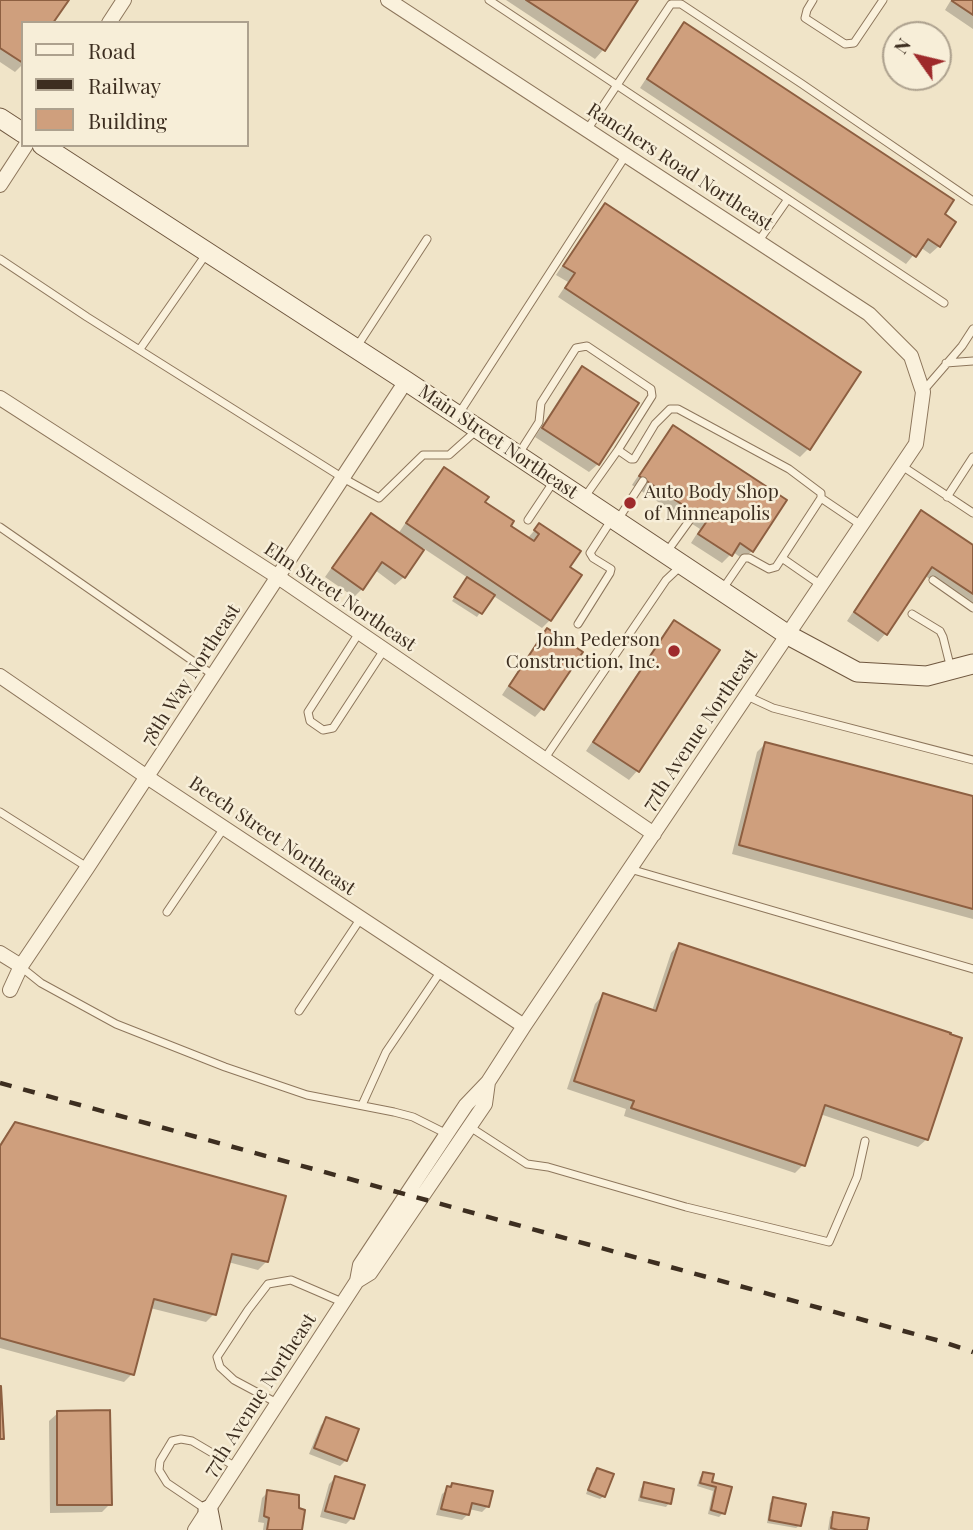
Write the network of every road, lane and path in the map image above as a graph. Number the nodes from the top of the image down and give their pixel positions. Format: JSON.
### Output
{"nodes":[{"id":1,"x":124,"y":0,"type":"edge"},
{"id":2,"x":388,"y":0,"type":"edge"},
{"id":3,"x":489,"y":0,"type":"edge"},
{"id":4,"x":813,"y":0,"type":"edge"},
{"id":5,"x":883,"y":0,"type":"edge"},
{"id":6,"x":409,"y":6,"type":"edge"},
{"id":7,"x":110,"y":21,"type":"edge"},
{"id":8,"x":617,"y":85,"type":"junction"},
{"id":9,"x":0,"y":118,"type":"edge"},
{"id":10,"x":587,"y":130,"type":"junction"},
{"id":11,"x":21,"y":132,"type":"edge"},
{"id":12,"x":25,"y":147,"type":"edge"},
{"id":13,"x":45,"y":147,"type":"edge"},
{"id":14,"x":626,"y":155,"type":"junction"},
{"id":15,"x":0,"y":185,"type":"edge"},
{"id":16,"x":788,"y":199,"type":"junction"},
{"id":17,"x":973,"y":201,"type":"edge"},
{"id":18,"x":427,"y":239,"type":"dead end"},
{"id":19,"x":758,"y":242,"type":"junction"},
{"id":20,"x":207,"y":253,"type":"junction"},
{"id":21,"x":0,"y":259,"type":"edge"},
{"id":22,"x":944,"y":303,"type":"dead end"},
{"id":23,"x":973,"y":329,"type":"edge"},
{"id":24,"x":355,"y":348,"type":"junction"},
{"id":25,"x":140,"y":349,"type":"junction"},
{"id":26,"x":973,"y":361,"type":"edge"},
{"id":27,"x":946,"y":363,"type":"junction"},
{"id":28,"x":406,"y":382,"type":"junction"},
{"id":29,"x":923,"y":392,"type":"junction"},
{"id":30,"x":0,"y":398,"type":"edge"},
{"id":31,"x":458,"y":416,"type":"junction"},
{"id":32,"x":478,"y":429,"type":"junction"},
{"id":33,"x":618,"y":450,"type":"junction"},
{"id":34,"x":517,"y":456,"type":"junction"},
{"id":35,"x":973,"y":457,"type":"edge"},
{"id":36,"x":901,"y":466,"type":"junction"},
{"id":37,"x":343,"y":478,"type":"junction"},
{"id":38,"x":555,"y":480,"type":"junction"},
{"id":39,"x":643,"y":481,"type":"dead end"},
{"id":40,"x":947,"y":497,"type":"junction"},
{"id":41,"x":821,"y":498,"type":"junction"},
{"id":42,"x":583,"y":499,"type":"junction"},
{"id":43,"x":973,"y":513,"type":"edge"},
{"id":44,"x":692,"y":517,"type":"dead end"},
{"id":45,"x":528,"y":520,"type":"dead end"},
{"id":46,"x":615,"y":520,"type":"junction"},
{"id":47,"x":861,"y":525,"type":"junction"},
{"id":48,"x":0,"y":527,"type":"edge"},
{"id":49,"x":782,"y":558,"type":"junction"},
{"id":50,"x":674,"y":559,"type":"junction"},
{"id":51,"x":278,"y":577,"type":"junction"},
{"id":52,"x":933,"y":580,"type":"dead end"},
{"id":53,"x":821,"y":585,"type":"junction"},
{"id":54,"x":722,"y":590,"type":"junction"},
{"id":55,"x":973,"y":608,"type":"edge"},
{"id":56,"x":912,"y":614,"type":"dead end"},
{"id":57,"x":578,"y":624,"type":"dead end"},
{"id":58,"x":359,"y":633,"type":"junction"},
{"id":59,"x":788,"y":635,"type":"junction"},
{"id":60,"x":384,"y":650,"type":"junction"},
{"id":61,"x":973,"y":664,"type":"edge"},
{"id":62,"x":951,"y":670,"type":"junction"},
{"id":63,"x":214,"y":675,"type":"junction"},
{"id":64,"x":0,"y":676,"type":"edge"},
{"id":65,"x":746,"y":696,"type":"junction"},
{"id":66,"x":545,"y":758,"type":"junction"},
{"id":67,"x":973,"y":760,"type":"edge"},
{"id":68,"x":147,"y":777,"type":"junction"},
{"id":69,"x":0,"y":811,"type":"edge"},
{"id":70,"x":224,"y":828,"type":"junction"},
{"id":71,"x":654,"y":834,"type":"junction"},
{"id":72,"x":87,"y":868,"type":"junction"},
{"id":73,"x":630,"y":869,"type":"junction"},
{"id":74,"x":167,"y":912,"type":"dead end"},
{"id":75,"x":361,"y":918,"type":"junction"},
{"id":76,"x":0,"y":953,"type":"edge"},
{"id":77,"x":21,"y":966,"type":"junction"},
{"id":78,"x":973,"y":969,"type":"edge"},
{"id":79,"x":441,"y":971,"type":"junction"},
{"id":80,"x":5,"y":990,"type":"edge"},
{"id":81,"x":299,"y":1011,"type":"dead end"},
{"id":82,"x":524,"y":1026,"type":"junction"},
{"id":83,"x":488,"y":1082,"type":"junction"},
{"id":84,"x":362,"y":1105,"type":"junction"},
{"id":85,"x":469,"y":1127,"type":"junction"},
{"id":86,"x":447,"y":1134,"type":"junction"},
{"id":87,"x":866,"y":1141,"type":"dead end"},
{"id":88,"x":357,"y":1281,"type":"junction"},
{"id":89,"x":343,"y":1302,"type":"junction"},
{"id":90,"x":277,"y":1403,"type":"junction"},
{"id":91,"x":236,"y":1467,"type":"junction"},
{"id":92,"x":208,"y":1510,"type":"junction"},
{"id":93,"x":195,"y":1530,"type":"edge"},
{"id":94,"x":212,"y":1530,"type":"edge"}],
"edges":[{"from":1,"to":7,"type":"street"},
{"from":2,"to":6,"type":"street","name":"Ranchers Road Northeast"},
{"from":3,"to":8,"type":"lane"},
{"from":4,"to":5,"type":"lane"},
{"from":6,"to":10,"type":"street","name":"Ranchers Road Northeast"},
{"from":8,"to":10,"type":"lane"},
{"from":8,"to":16,"type":"lane"},
{"from":8,"to":17,"type":"lane"},
{"from":9,"to":11,"type":"street"},
{"from":10,"to":14,"type":"street","name":"Ranchers Road Northeast"},
{"from":12,"to":15,"type":"street"},
{"from":13,"to":20,"type":"street","name":"Main Street Northeast"},
{"from":14,"to":19,"type":"street","name":"Ranchers Road Northeast"},
{"from":14,"to":31,"type":"lane"},
{"from":16,"to":19,"type":"lane"},
{"from":16,"to":22,"type":"lane"},
{"from":18,"to":24,"type":"lane"},
{"from":19,"to":29,"type":"street","name":"Ranchers Road Northeast"},
{"from":20,"to":24,"type":"street","name":"Main Street Northeast"},
{"from":20,"to":25,"type":"lane"},
{"from":21,"to":25,"type":"lane"},
{"from":23,"to":27,"type":"lane"},
{"from":24,"to":28,"type":"street","name":"Main Street Northeast"},
{"from":25,"to":37,"type":"lane"},
{"from":26,"to":27,"type":"lane"},
{"from":27,"to":29,"type":"lane"},
{"from":28,"to":31,"type":"street","name":"Main Street Northeast"},
{"from":28,"to":37,"type":"street","name":"78th Way Northeast"},
{"from":29,"to":36,"type":"street","name":"77th Avenue Northeast"},
{"from":30,"to":51,"type":"street","name":"Elm Street Northeast"},
{"from":31,"to":32,"type":"street","name":"Main Street Northeast"},
{"from":32,"to":34,"type":"street","name":"Main Street Northeast"},
{"from":32,"to":37,"type":"lane"},
{"from":33,"to":34,"type":"lane"},
{"from":33,"to":41,"type":"lane"},
{"from":33,"to":42,"type":"lane"},
{"from":34,"to":38,"type":"street","name":"Main Street Northeast"},
{"from":35,"to":40,"type":"lane"},
{"from":36,"to":40,"type":"lane"},
{"from":36,"to":47,"type":"street","name":"77th Avenue Northeast"},
{"from":37,"to":51,"type":"street","name":"78th Way Northeast"},
{"from":38,"to":42,"type":"street","name":"Main Street Northeast"},
{"from":38,"to":45,"type":"lane"},
{"from":39,"to":46,"type":"lane"},
{"from":40,"to":43,"type":"lane"},
{"from":41,"to":47,"type":"lane"},
{"from":41,"to":49,"type":"lane"},
{"from":42,"to":46,"type":"street","name":"Main Street Northeast"},
{"from":44,"to":50,"type":"lane"},
{"from":46,"to":50,"type":"street","name":"Main Street Northeast"},
{"from":46,"to":57,"type":"lane"},
{"from":47,"to":53,"type":"street","name":"77th Avenue Northeast"},
{"from":48,"to":63,"type":"lane"},
{"from":49,"to":53,"type":"lane"},
{"from":49,"to":54,"type":"lane"},
{"from":50,"to":54,"type":"street","name":"Main Street Northeast"},
{"from":50,"to":66,"type":"lane"},
{"from":51,"to":58,"type":"street","name":"Elm Street Northeast"},
{"from":51,"to":63,"type":"street","name":"78th Way Northeast"},
{"from":52,"to":55,"type":"lane"},
{"from":53,"to":59,"type":"street","name":"77th Avenue Northeast"},
{"from":54,"to":59,"type":"street","name":"Main Street Northeast"},
{"from":56,"to":62,"type":"lane"},
{"from":58,"to":60,"type":"street","name":"Elm Street Northeast"},
{"from":58,"to":60,"type":"lane"},
{"from":59,"to":62,"type":"street","name":"Main Street Northeast"},
{"from":59,"to":65,"type":"street","name":"77th Avenue Northeast"},
{"from":60,"to":66,"type":"street","name":"Elm Street Northeast"},
{"from":61,"to":62,"type":"street","name":"Main Street Northeast"},
{"from":63,"to":68,"type":"street","name":"78th Way Northeast"},
{"from":64,"to":68,"type":"street","name":"Beech Street Northeast"},
{"from":65,"to":67,"type":"lane"},
{"from":65,"to":71,"type":"street","name":"77th Avenue Northeast"},
{"from":66,"to":71,"type":"street","name":"Elm Street Northeast"},
{"from":68,"to":70,"type":"street","name":"Beech Street Northeast"},
{"from":68,"to":72,"type":"street","name":"78th Way Northeast"},
{"from":69,"to":72,"type":"lane"},
{"from":70,"to":74,"type":"lane"},
{"from":70,"to":75,"type":"street","name":"Beech Street Northeast"},
{"from":71,"to":73,"type":"street","name":"77th Avenue Northeast"},
{"from":72,"to":77,"type":"street","name":"78th Way Northeast"},
{"from":73,"to":78,"type":"lane"},
{"from":73,"to":82,"type":"street","name":"77th Avenue Northeast"},
{"from":75,"to":79,"type":"street","name":"Beech Street Northeast"},
{"from":75,"to":81,"type":"lane"},
{"from":76,"to":77,"type":"street"},
{"from":77,"to":80,"type":"street","name":"78th Way Northeast"},
{"from":77,"to":84,"type":"lane"},
{"from":79,"to":82,"type":"street","name":"Beech Street Northeast"},
{"from":79,"to":84,"type":"lane"},
{"from":82,"to":83,"type":"street","name":"77th Avenue Northeast"},
{"from":83,"to":85,"type":"street","name":"77th Avenue Northeast"},
{"from":83,"to":86,"type":"street","name":"77th Avenue Northeast"},
{"from":84,"to":86,"type":"lane"},
{"from":85,"to":87,"type":"lane"},
{"from":85,"to":88,"type":"street","name":"77th Avenue Northeast"},
{"from":86,"to":88,"type":"street","name":"77th Avenue Northeast"},
{"from":88,"to":89,"type":"street","name":"77th Avenue Northeast"},
{"from":89,"to":90,"type":"street","name":"77th Avenue Northeast"},
{"from":89,"to":90,"type":"lane"},
{"from":90,"to":91,"type":"street","name":"77th Avenue Northeast"},
{"from":91,"to":92,"type":"street","name":"77th Avenue Northeast"},
{"from":91,"to":92,"type":"lane"},
{"from":92,"to":93,"type":"street","name":"77th Avenue Northeast"},
{"from":92,"to":94,"type":"street"}]}
